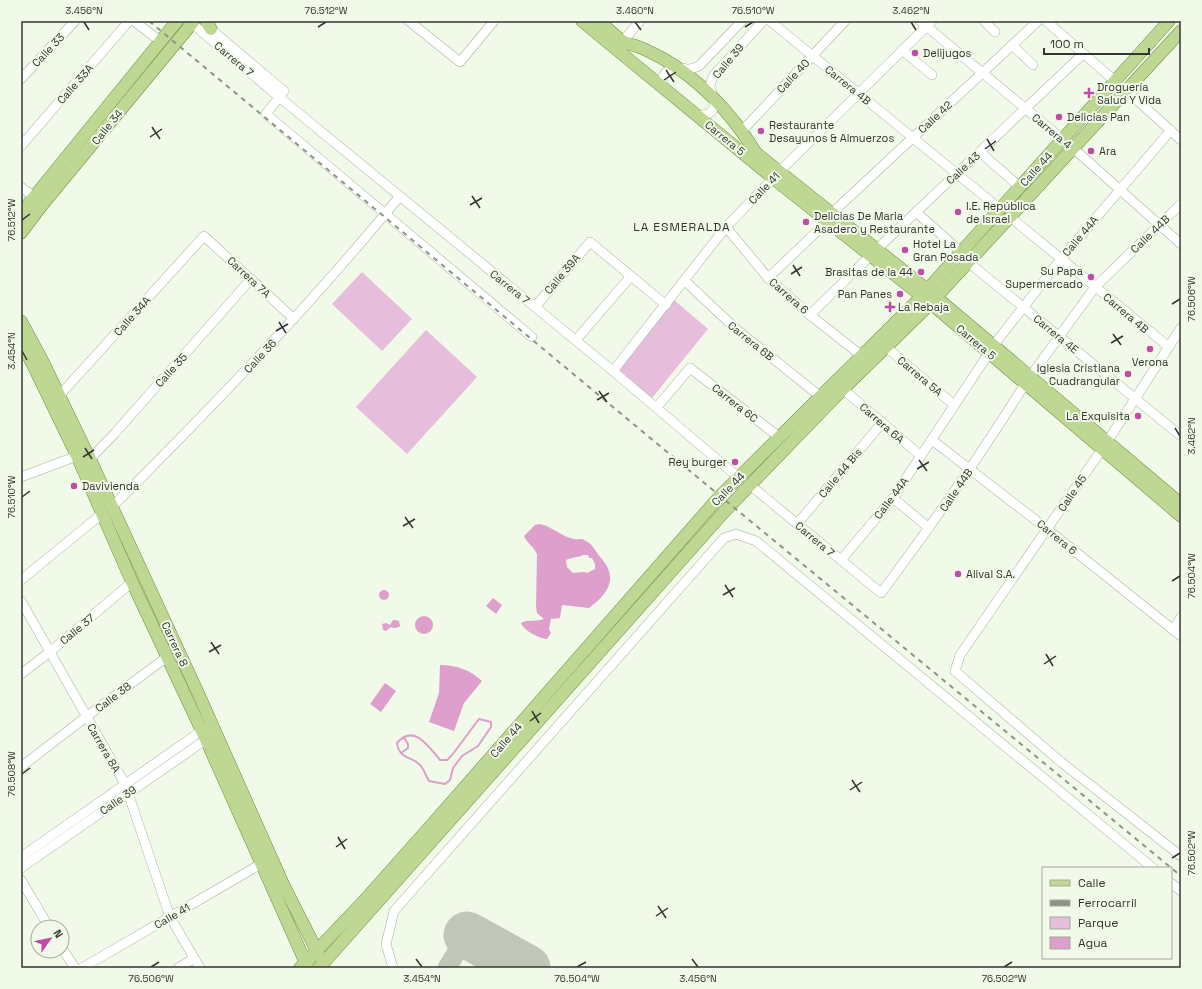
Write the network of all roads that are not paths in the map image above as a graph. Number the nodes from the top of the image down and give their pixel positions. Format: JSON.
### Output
{"nodes":[{"id":1,"x":75,"y":21,"type":"edge"},
{"id":2,"x":129,"y":21,"type":"edge"},
{"id":3,"x":134,"y":21,"type":"edge"},
{"id":4,"x":177,"y":21,"type":"edge"},
{"id":5,"x":409,"y":21,"type":"edge"},
{"id":6,"x":494,"y":21,"type":"edge"},
{"id":7,"x":582,"y":21,"type":"edge"},
{"id":8,"x":598,"y":21,"type":"edge"},
{"id":9,"x":640,"y":21,"type":"edge"},
{"id":10,"x":742,"y":21,"type":"edge"},
{"id":11,"x":763,"y":21,"type":"edge"},
{"id":12,"x":770,"y":21,"type":"edge"},
{"id":13,"x":845,"y":21,"type":"edge"},
{"id":14,"x":984,"y":21,"type":"edge"},
{"id":15,"x":1038,"y":21,"type":"edge"},
{"id":16,"x":1046,"y":21,"type":"edge"},
{"id":17,"x":1169,"y":21,"type":"edge"},
{"id":18,"x":194,"y":22,"type":"edge"},
{"id":19,"x":926,"y":23,"type":"edge"},
{"id":20,"x":208,"y":25,"type":"edge"},
{"id":21,"x":1181,"y":31,"type":"edge"},
{"id":22,"x":995,"y":32,"type":"dead end"},
{"id":23,"x":623,"y":41,"type":"junction"},
{"id":24,"x":160,"y":42,"type":"junction"},
{"id":25,"x":1012,"y":45,"type":"junction"},
{"id":26,"x":902,"y":50,"type":"junction"},
{"id":27,"x":1083,"y":54,"type":"junction"},
{"id":28,"x":812,"y":56,"type":"junction"},
{"id":29,"x":1033,"y":65,"type":"dead end"},
{"id":30,"x":677,"y":67,"type":"junction"},
{"id":31,"x":982,"y":73,"type":"junction"},
{"id":32,"x":932,"y":75,"type":"dead end"},
{"id":33,"x":21,"y":79,"type":"edge"},
{"id":34,"x":1115,"y":82,"type":"junction"},
{"id":35,"x":665,"y":90,"type":"junction"},
{"id":36,"x":1126,"y":90,"type":"junction"},
{"id":37,"x":859,"y":93,"type":"junction"},
{"id":38,"x":712,"y":95,"type":"junction"},
{"id":39,"x":279,"y":97,"type":"junction"},
{"id":40,"x":1026,"y":109,"type":"junction"},
{"id":41,"x":694,"y":113,"type":"junction"},
{"id":42,"x":1171,"y":130,"type":"junction"},
{"id":43,"x":742,"y":131,"type":"junction"},
{"id":44,"x":83,"y":136,"type":"junction"},
{"id":45,"x":912,"y":138,"type":"junction"},
{"id":46,"x":1063,"y":140,"type":"junction"},
{"id":47,"x":1181,"y":140,"type":"edge"},
{"id":48,"x":93,"y":144,"type":"junction"},
{"id":49,"x":21,"y":146,"type":"edge"},
{"id":50,"x":1073,"y":148,"type":"junction"},
{"id":51,"x":980,"y":152,"type":"junction"},
{"id":52,"x":777,"y":174,"type":"junction"},
{"id":53,"x":957,"y":174,"type":"junction"},
{"id":54,"x":21,"y":187,"type":"edge"},
{"id":55,"x":1020,"y":187,"type":"junction"},
{"id":56,"x":1120,"y":189,"type":"junction"},
{"id":57,"x":400,"y":196,"type":"junction"},
{"id":58,"x":34,"y":197,"type":"junction"},
{"id":59,"x":1181,"y":204,"type":"edge"},
{"id":60,"x":1000,"y":209,"type":"junction"},
{"id":61,"x":916,"y":212,"type":"junction"},
{"id":62,"x":21,"y":213,"type":"edge"},
{"id":63,"x":385,"y":214,"type":"junction"},
{"id":64,"x":830,"y":217,"type":"junction"},
{"id":65,"x":1010,"y":217,"type":"junction"},
{"id":66,"x":1159,"y":225,"type":"junction"},
{"id":67,"x":726,"y":227,"type":"junction"},
{"id":68,"x":21,"y":233,"type":"edge"},
{"id":69,"x":204,"y":236,"type":"joint"},
{"id":70,"x":1181,"y":244,"type":"edge"},
{"id":71,"x":961,"y":252,"type":"junction"},
{"id":72,"x":874,"y":253,"type":"junction"},
{"id":73,"x":1061,"y":259,"type":"junction"},
{"id":74,"x":968,"y":262,"type":"junction"},
{"id":75,"x":631,"y":276,"type":"junction"},
{"id":76,"x":768,"y":278,"type":"junction"},
{"id":77,"x":251,"y":279,"type":"junction"},
{"id":78,"x":685,"y":281,"type":"junction"},
{"id":79,"x":1095,"y":287,"type":"junction"},
{"id":80,"x":929,"y":297,"type":"junction"},
{"id":81,"x":666,"y":304,"type":"junction"},
{"id":82,"x":535,"y":307,"type":"junction"},
{"id":83,"x":1023,"y":307,"type":"junction"},
{"id":84,"x":810,"y":314,"type":"junction"},
{"id":85,"x":294,"y":319,"type":"junction"},
{"id":86,"x":21,"y":321,"type":"edge"},
{"id":87,"x":1181,"y":328,"type":"edge"},
{"id":88,"x":532,"y":337,"type":"dead end"},
{"id":89,"x":1059,"y":337,"type":"junction"},
{"id":90,"x":576,"y":340,"type":"junction"},
{"id":91,"x":21,"y":343,"type":"edge"},
{"id":92,"x":886,"y":347,"type":"junction"},
{"id":93,"x":1169,"y":347,"type":"junction"},
{"id":94,"x":991,"y":349,"type":"junction"},
{"id":95,"x":862,"y":356,"type":"junction"},
{"id":96,"x":614,"y":371,"type":"junction"},
{"id":97,"x":1028,"y":380,"type":"junction"},
{"id":98,"x":843,"y":389,"type":"junction"},
{"id":99,"x":59,"y":396,"type":"junction"},
{"id":100,"x":821,"y":397,"type":"junction"},
{"id":101,"x":1135,"y":398,"type":"junction"},
{"id":102,"x":954,"y":405,"type":"junction"},
{"id":103,"x":657,"y":407,"type":"junction"},
{"id":104,"x":882,"y":423,"type":"junction"},
{"id":105,"x":1181,"y":436,"type":"edge"},
{"id":106,"x":779,"y":438,"type":"junction"},
{"id":107,"x":932,"y":440,"type":"junction"},
{"id":108,"x":1105,"y":445,"type":"junction"},
{"id":109,"x":77,"y":456,"type":"junction"},
{"id":110,"x":921,"y":456,"type":"junction"},
{"id":111,"x":90,"y":459,"type":"junction"},
{"id":112,"x":970,"y":470,"type":"junction"},
{"id":113,"x":21,"y":477,"type":"edge"},
{"id":114,"x":739,"y":478,"type":"junction"},
{"id":115,"x":750,"y":485,"type":"junction"},
{"id":116,"x":893,"y":498,"type":"junction"},
{"id":117,"x":1181,"y":504,"type":"edge"},
{"id":118,"x":107,"y":510,"type":"junction"},
{"id":119,"x":1181,"y":516,"type":"edge"},
{"id":120,"x":797,"y":524,"type":"junction"},
{"id":121,"x":930,"y":528,"type":"junction"},
{"id":122,"x":1047,"y":529,"type":"junction"},
{"id":123,"x":841,"y":560,"type":"junction"},
{"id":124,"x":21,"y":580,"type":"edge"},
{"id":125,"x":132,"y":582,"type":"junction"},
{"id":126,"x":881,"y":593,"type":"joint"},
{"id":127,"x":21,"y":601,"type":"edge"},
{"id":128,"x":1181,"y":617,"type":"edge"},
{"id":129,"x":1173,"y":630,"type":"junction"},
{"id":130,"x":1181,"y":636,"type":"edge"},
{"id":131,"x":50,"y":651,"type":"junction"},
{"id":132,"x":167,"y":657,"type":"junction"},
{"id":133,"x":21,"y":674,"type":"edge"},
{"id":134,"x":86,"y":717,"type":"junction"},
{"id":135,"x":208,"y":731,"type":"junction"},
{"id":136,"x":21,"y":767,"type":"edge"},
{"id":137,"x":125,"y":784,"type":"junction"},
{"id":138,"x":129,"y":793,"type":"junction"},
{"id":139,"x":1181,"y":856,"type":"edge"},
{"id":140,"x":21,"y":857,"type":"edge"},
{"id":141,"x":261,"y":864,"type":"junction"},
{"id":142,"x":1152,"y":867,"type":"edge"},
{"id":143,"x":21,"y":868,"type":"edge"},
{"id":144,"x":21,"y":880,"type":"edge"},
{"id":145,"x":1172,"y":884,"type":"edge"},
{"id":146,"x":1181,"y":891,"type":"edge"},
{"id":147,"x":170,"y":917,"type":"junction"},
{"id":148,"x":44,"y":919,"type":"edge"},
{"id":149,"x":316,"y":951,"type":"junction"},
{"id":150,"x":70,"y":959,"type":"edge"},
{"id":151,"x":193,"y":959,"type":"junction"},
{"id":152,"x":304,"y":966,"type":"edge"},
{"id":153,"x":323,"y":967,"type":"edge"},
{"id":154,"x":76,"y":968,"type":"edge"},
{"id":155,"x":82,"y":968,"type":"edge"},
{"id":156,"x":178,"y":968,"type":"edge"},
{"id":157,"x":200,"y":968,"type":"edge"},
{"id":158,"x":393,"y":968,"type":"edge"}],
"edges":[{"from":1,"to":33,"type":"street","name":"Calle 33"},
{"from":2,"to":49,"type":"street","name":"Calle 33A"},
{"from":3,"to":24,"type":"street"},
{"from":4,"to":24,"type":"main road","name":"Calle 34"},
{"from":5,"to":6,"type":"street"},
{"from":7,"to":35,"type":"main road","name":"Carrera 5"},
{"from":8,"to":23,"type":"main road","name":"Carrera 5"},
{"from":9,"to":23,"type":"street"},
{"from":10,"to":30,"type":"street","name":"Calle 39"},
{"from":11,"to":38,"type":"street","name":"Calle 39"},
{"from":12,"to":28,"type":"street","name":"Carrera 4B"},
{"from":13,"to":28,"type":"street","name":"Calle 40"},
{"from":14,"to":22,"type":"street"},
{"from":15,"to":25,"type":"street","name":"Calle 42"},
{"from":16,"to":27,"type":"street"},
{"from":17,"to":34,"type":"main road","name":"Calle 44"},
{"from":18,"to":20,"type":"street","name":"Carrera 7"},
{"from":18,"to":39,"type":"street","name":"Carrera 7"},
{"from":18,"to":48,"type":"main road","name":"Calle 34"},
{"from":19,"to":26,"type":"street","name":"Calle 41"},
{"from":19,"to":31,"type":"street","name":"Carrera 4"},
{"from":20,"to":39,"type":"street","name":"Carrera 7"},
{"from":21,"to":36,"type":"main road","name":"Calle 44"},
{"from":23,"to":30,"type":"main road","name":"Carrera 5"},
{"from":24,"to":44,"type":"main road","name":"Calle 34"},
{"from":25,"to":29,"type":"street"},
{"from":25,"to":31,"type":"street","name":"Calle 42"},
{"from":26,"to":32,"type":"street"},
{"from":26,"to":37,"type":"street","name":"Calle 41"},
{"from":27,"to":34,"type":"street"},
{"from":27,"to":40,"type":"street","name":"Calle 43"},
{"from":28,"to":37,"type":"street","name":"Carrera 4B"},
{"from":28,"to":43,"type":"street","name":"Calle 40"},
{"from":30,"to":35,"type":"street"},
{"from":30,"to":38,"type":"main road","name":"Carrera 5"},
{"from":31,"to":40,"type":"street","name":"Carrera 4"},
{"from":31,"to":45,"type":"street","name":"Calle 42"},
{"from":34,"to":46,"type":"main road","name":"Calle 44"},
{"from":35,"to":41,"type":"main road","name":"Carrera 5"},
{"from":36,"to":42,"type":"street"},
{"from":36,"to":50,"type":"main road","name":"Calle 44"},
{"from":37,"to":45,"type":"street","name":"Carrera 4B"},
{"from":37,"to":52,"type":"street","name":"Calle 41"},
{"from":38,"to":41,"type":"street","name":"Calle 39"},
{"from":38,"to":43,"type":"main road","name":"Carrera 5"},
{"from":39,"to":57,"type":"street","name":"Carrera 7"},
{"from":39,"to":63,"type":"street"},
{"from":40,"to":46,"type":"street","name":"Carrera 4"},
{"from":40,"to":51,"type":"street","name":"Calle 43"},
{"from":41,"to":52,"type":"main road","name":"Carrera 5"},
{"from":42,"to":47,"type":"street"},
{"from":42,"to":56,"type":"street","name":"Calle 44A"},
{"from":43,"to":52,"type":"main road","name":"Carrera 5"},
{"from":44,"to":48,"type":"main road"},
{"from":44,"to":58,"type":"main road","name":"Calle 34"},
{"from":45,"to":53,"type":"street","name":"Carrera 4B"},
{"from":45,"to":64,"type":"street","name":"Calle 42"},
{"from":46,"to":50,"type":"street","name":"Carrera 4"},
{"from":46,"to":55,"type":"main road","name":"Calle 44"},
{"from":48,"to":68,"type":"main road","name":"Calle 34"},
{"from":50,"to":56,"type":"street","name":"Carrera 4"},
{"from":50,"to":65,"type":"main road","name":"Calle 44"},
{"from":51,"to":53,"type":"street","name":"Calle 43"},
{"from":51,"to":55,"type":"street"},
{"from":52,"to":64,"type":"main road","name":"Carrera 5"},
{"from":52,"to":67,"type":"street","name":"Calle 41"},
{"from":53,"to":60,"type":"street","name":"Carrera 4B"},
{"from":53,"to":61,"type":"street","name":"Calle 43"},
{"from":54,"to":58,"type":"street"},
{"from":55,"to":60,"type":"main road","name":"Calle 44"},
{"from":56,"to":66,"type":"street","name":"Carrera 4"},
{"from":56,"to":73,"type":"street","name":"Calle 44A"},
{"from":57,"to":63,"type":"street","name":"Calle 36"},
{"from":57,"to":82,"type":"street","name":"Carrera 7"},
{"from":58,"to":62,"type":"main road","name":"Calle 34"},
{"from":59,"to":66,"type":"street","name":"Calle 44B"},
{"from":60,"to":71,"type":"main road","name":"Calle 44"},
{"from":61,"to":71,"type":"street"},
{"from":61,"to":72,"type":"street","name":"Calle 43"},
{"from":63,"to":85,"type":"street","name":"Calle 36"},
{"from":63,"to":88,"type":"street"},
{"from":64,"to":72,"type":"main road","name":"Carrera 5"},
{"from":64,"to":76,"type":"street","name":"Calle 42"},
{"from":65,"to":73,"type":"street","name":"Carrera 4B"},
{"from":65,"to":74,"type":"main road","name":"Calle 44"},
{"from":66,"to":70,"type":"street","name":"Carrera 4"},
{"from":66,"to":79,"type":"street","name":"Calle 44B"},
{"from":67,"to":76,"type":"street","name":"Carrera 6"},
{"from":67,"to":78,"type":"street","name":"Calle 41"},
{"from":69,"to":77,"type":"street","name":"Carrera 7A"},
{"from":69,"to":99,"type":"street","name":"Calle 34A"},
{"from":71,"to":80,"type":"main road","name":"Calle 44"},
{"from":72,"to":80,"type":"main road","name":"Carrera 5"},
{"from":72,"to":84,"type":"street","name":"Calle 43"},
{"from":73,"to":79,"type":"street","name":"Carrera 4B"},
{"from":73,"to":83,"type":"street","name":"Calle 44A"},
{"from":74,"to":80,"type":"main road","name":"Calle 44"},
{"from":74,"to":83,"type":"street","name":"Carrera 4E"},
{"from":75,"to":81,"type":"street"},
{"from":75,"to":82,"type":"street","name":"Calle 39A"},
{"from":75,"to":90,"type":"street"},
{"from":76,"to":84,"type":"street","name":"Carrera 6"},
{"from":77,"to":85,"type":"street","name":"Carrera 7A"},
{"from":77,"to":111,"type":"street","name":"Calle 35"},
{"from":78,"to":81,"type":"street","name":"Calle 41"},
{"from":78,"to":100,"type":"street","name":"Carrera 6B"},
{"from":79,"to":89,"type":"street","name":"Calle 44B"},
{"from":79,"to":93,"type":"street","name":"Carrera 4B"},
{"from":80,"to":92,"type":"main road","name":"Calle 44"},
{"from":80,"to":94,"type":"main road","name":"Carrera 5"},
{"from":80,"to":95,"type":"main road","name":"Calle 44"},
{"from":81,"to":96,"type":"street","name":"Calle 41"},
{"from":82,"to":90,"type":"street","name":"Carrera 7"},
{"from":83,"to":89,"type":"street","name":"Carrera 4E"},
{"from":83,"to":94,"type":"street","name":"Calle 44A"},
{"from":84,"to":95,"type":"street","name":"Carrera 6"},
{"from":85,"to":118,"type":"street","name":"Calle 36"},
{"from":86,"to":99,"type":"main road","name":"Carrera 8"},
{"from":87,"to":93,"type":"street","name":"Calle 45"},
{"from":89,"to":97,"type":"street","name":"Calle 44B"},
{"from":89,"to":101,"type":"street","name":"Carrera 4E"},
{"from":90,"to":96,"type":"street","name":"Carrera 7"},
{"from":91,"to":109,"type":"main road","name":"Carrera 8"},
{"from":92,"to":98,"type":"main road","name":"Calle 44"},
{"from":92,"to":102,"type":"street","name":"Carrera 5A"},
{"from":93,"to":101,"type":"street","name":"Calle 45"},
{"from":94,"to":97,"type":"main road","name":"Carrera 5"},
{"from":94,"to":102,"type":"street","name":"Calle 44A"},
{"from":95,"to":100,"type":"main road","name":"Calle 44"},
{"from":96,"to":103,"type":"street","name":"Carrera 7"},
{"from":97,"to":108,"type":"main road","name":"Carrera 5"},
{"from":97,"to":112,"type":"street","name":"Calle 44B"},
{"from":98,"to":104,"type":"street","name":"Carrera 6A"},
{"from":98,"to":115,"type":"main road","name":"Calle 44"},
{"from":99,"to":111,"type":"main road","name":"Carrera 8"},
{"from":100,"to":106,"type":"main road","name":"Calle 44"},
{"from":101,"to":105,"type":"street","name":"Carrera 4E"},
{"from":101,"to":108,"type":"street","name":"Calle 45"},
{"from":102,"to":107,"type":"street","name":"Calle 44A"},
{"from":103,"to":106,"type":"street","name":"Carrera 6C"},
{"from":103,"to":114,"type":"street","name":"Carrera 7"},
{"from":104,"to":110,"type":"street","name":"Carrera 6A"},
{"from":104,"to":120,"type":"street","name":"Calle 44 Bis"},
{"from":106,"to":114,"type":"main road","name":"Calle 44"},
{"from":107,"to":110,"type":"street","name":"Calle 44A"},
{"from":107,"to":112,"type":"street","name":"Carrera 6"},
{"from":108,"to":117,"type":"main road","name":"Carrera 5"},
{"from":108,"to":119,"type":"main road","name":"Carrera 5"},
{"from":108,"to":122,"type":"street","name":"Calle 45"},
{"from":109,"to":113,"type":"street"},
{"from":109,"to":118,"type":"main road","name":"Carrera 8"},
{"from":110,"to":116,"type":"street","name":"Calle 44A"},
{"from":111,"to":118,"type":"main road","name":"Carrera 8"},
{"from":112,"to":121,"type":"street","name":"Calle 44B"},
{"from":112,"to":122,"type":"street","name":"Carrera 6"},
{"from":114,"to":149,"type":"main road","name":"Calle 44"},
{"from":115,"to":120,"type":"street","name":"Carrera 7"},
{"from":115,"to":153,"type":"main road","name":"Calle 44"},
{"from":116,"to":121,"type":"street"},
{"from":116,"to":123,"type":"street","name":"Calle 44A"},
{"from":118,"to":124,"type":"street","name":"Calle 36"},
{"from":118,"to":125,"type":"main road","name":"Carrera 8"},
{"from":118,"to":135,"type":"main road","name":"Carrera 8"},
{"from":120,"to":123,"type":"street","name":"Carrera 7"},
{"from":121,"to":126,"type":"street","name":"Calle 44B"},
{"from":122,"to":129,"type":"street","name":"Carrera 6"},
{"from":122,"to":139,"type":"street","name":"Calle 45"},
{"from":123,"to":126,"type":"street","name":"Carrera 7"},
{"from":125,"to":131,"type":"street","name":"Calle 37"},
{"from":125,"to":132,"type":"main road","name":"Carrera 8"},
{"from":127,"to":131,"type":"street","name":"Carrera 8A"},
{"from":128,"to":129,"type":"street"},
{"from":129,"to":130,"type":"street","name":"Carrera 6"},
{"from":131,"to":133,"type":"street","name":"Calle 37"},
{"from":131,"to":134,"type":"street","name":"Carrera 8A"},
{"from":132,"to":134,"type":"street","name":"Calle 38"},
{"from":132,"to":135,"type":"main road","name":"Carrera 8"},
{"from":134,"to":136,"type":"street","name":"Calle 38"},
{"from":134,"to":137,"type":"street","name":"Carrera 8A"},
{"from":135,"to":137,"type":"street","name":"Calle 39"},
{"from":135,"to":138,"type":"street","name":"Calle 39"},
{"from":135,"to":141,"type":"main road","name":"Carrera 8"},
{"from":135,"to":149,"type":"main road","name":"Carrera 8"},
{"from":137,"to":138,"type":"street","name":"Carrera 8A"},
{"from":137,"to":140,"type":"street","name":"Calle 39"},
{"from":138,"to":143,"type":"street","name":"Calle 39"},
{"from":138,"to":147,"type":"street","name":"Carrera 8A"},
{"from":141,"to":147,"type":"street","name":"Calle 41"},
{"from":141,"to":152,"type":"main road","name":"Carrera 8"},
{"from":142,"to":158,"type":"street"},
{"from":144,"to":148,"type":"street"},
{"from":145,"to":146,"type":"street"},
{"from":147,"to":151,"type":"street","name":"Carrera 8A"},
{"from":147,"to":155,"type":"street","name":"Calle 41"},
{"from":149,"to":152,"type":"main road","name":"Calle 44"},
{"from":149,"to":153,"type":"main road","name":"Carrera 8"},
{"from":150,"to":154,"type":"street"},
{"from":151,"to":156,"type":"street"},
{"from":151,"to":157,"type":"street","name":"Carrera 8A"}]}
